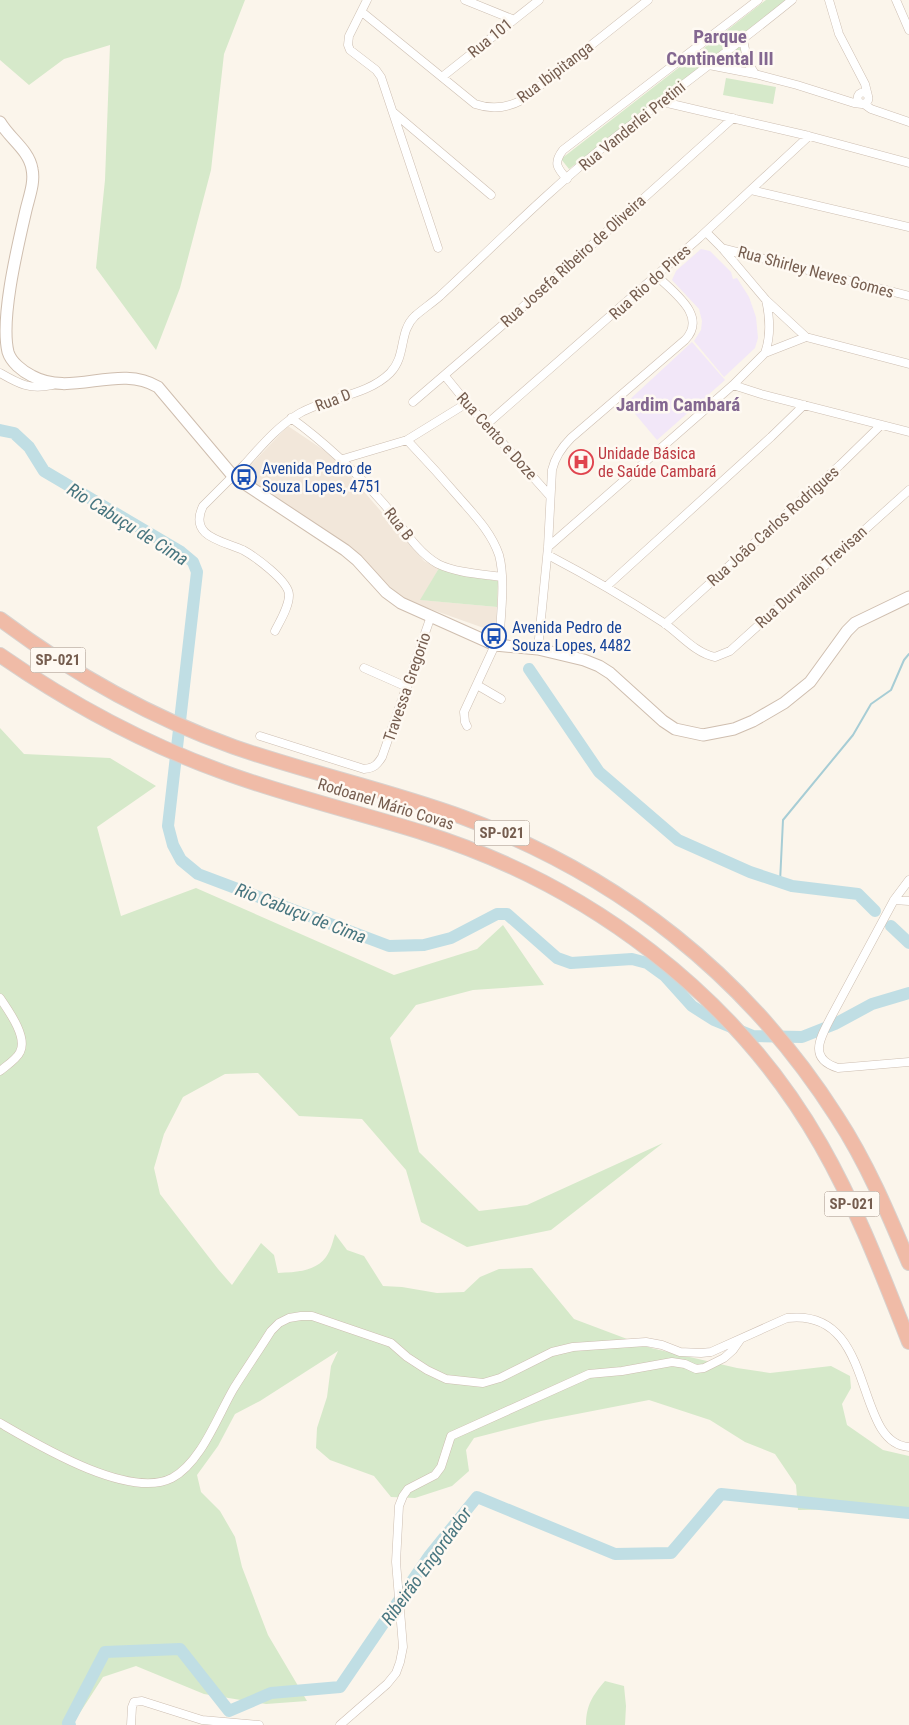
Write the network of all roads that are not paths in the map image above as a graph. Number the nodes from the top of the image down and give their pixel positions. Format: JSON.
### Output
{"nodes":[{"id":1,"x":367,"y":0,"type":"edge"},
{"id":2,"x":465,"y":0,"type":"edge"},
{"id":3,"x":538,"y":0,"type":"edge"},
{"id":4,"x":648,"y":0,"type":"edge"},
{"id":5,"x":758,"y":0,"type":"edge"},
{"id":6,"x":792,"y":0,"type":"edge"},
{"id":7,"x":896,"y":0,"type":"edge"},
{"id":8,"x":830,"y":2,"type":"edge"},
{"id":9,"x":362,"y":12,"type":"junction"},
{"id":10,"x":512,"y":20,"type":"junction"},
{"id":11,"x":909,"y":30,"type":"edge"},
{"id":12,"x":744,"y":40,"type":"junction"},
{"id":13,"x":709,"y":64,"type":"junction"},
{"id":14,"x":755,"y":74,"type":"junction"},
{"id":15,"x":442,"y":77,"type":"junction"},
{"id":16,"x":863,"y":99,"type":"junction"},
{"id":17,"x":662,"y":102,"type":"junction"},
{"id":18,"x":393,"y":112,"type":"junction"},
{"id":19,"x":733,"y":118,"type":"junction"},
{"id":20,"x":0,"y":122,"type":"edge"},
{"id":21,"x":909,"y":122,"type":"edge"},
{"id":22,"x":809,"y":136,"type":"junction"},
{"id":23,"x":907,"y":161,"type":"edge"},
{"id":24,"x":567,"y":178,"type":"junction"},
{"id":25,"x":751,"y":190,"type":"junction"},
{"id":26,"x":491,"y":195,"type":"dead end"},
{"id":27,"x":909,"y":227,"type":"edge"},
{"id":28,"x":706,"y":232,"type":"junction"},
{"id":29,"x":438,"y":248,"type":"dead end"},
{"id":30,"x":722,"y":248,"type":"junction"},
{"id":31,"x":657,"y":276,"type":"junction"},
{"id":32,"x":909,"y":296,"type":"edge"},
{"id":33,"x":766,"y":300,"type":"junction"},
{"id":34,"x":415,"y":316,"type":"joint"},
{"id":35,"x":806,"y":337,"type":"junction"},
{"id":36,"x":765,"y":353,"type":"junction"},
{"id":37,"x":909,"y":364,"type":"edge"},
{"id":38,"x":0,"y":373,"type":"edge"},
{"id":39,"x":445,"y":376,"type":"junction"},
{"id":40,"x":56,"y":384,"type":"junction"},
{"id":41,"x":733,"y":385,"type":"junction"},
{"id":42,"x":413,"y":402,"type":"dead end"},
{"id":43,"x":467,"y":404,"type":"junction"},
{"id":44,"x":804,"y":405,"type":"junction"},
{"id":45,"x":292,"y":418,"type":"junction"},
{"id":46,"x":487,"y":424,"type":"junction"},
{"id":47,"x":880,"y":426,"type":"junction"},
{"id":48,"x":909,"y":432,"type":"edge"},
{"id":49,"x":407,"y":440,"type":"junction"},
{"id":50,"x":343,"y":459,"type":"junction"},
{"id":51,"x":233,"y":476,"type":"junction"},
{"id":52,"x":909,"y":490,"type":"edge"},
{"id":53,"x":550,"y":496,"type":"junction"},
{"id":54,"x":548,"y":551,"type":"junction"},
{"id":55,"x":502,"y":577,"type":"junction"},
{"id":56,"x":607,"y":586,"type":"junction"},
{"id":57,"x":909,"y":597,"type":"edge"},
{"id":58,"x":431,"y":616,"type":"junction"},
{"id":59,"x":0,"y":619,"type":"edge"},
{"id":60,"x":665,"y":624,"type":"junction"},
{"id":61,"x":275,"y":632,"type":"dead end"},
{"id":62,"x":497,"y":646,"type":"junction"},
{"id":63,"x":538,"y":649,"type":"junction"},
{"id":64,"x":0,"y":655,"type":"edge"},
{"id":65,"x":364,"y":668,"type":"dead end"},
{"id":66,"x":477,"y":685,"type":"junction"},
{"id":67,"x":407,"y":687,"type":"junction"},
{"id":68,"x":501,"y":699,"type":"dead end"},
{"id":69,"x":467,"y":726,"type":"dead end"},
{"id":70,"x":260,"y":736,"type":"dead end"},
{"id":71,"x":909,"y":880,"type":"edge"},
{"id":72,"x":894,"y":900,"type":"junction"},
{"id":73,"x":909,"y":901,"type":"edge"},
{"id":74,"x":0,"y":998,"type":"edge"},
{"id":75,"x":909,"y":1062,"type":"edge"},
{"id":76,"x":0,"y":1071,"type":"edge"},
{"id":77,"x":909,"y":1263,"type":"edge"},
{"id":78,"x":740,"y":1340,"type":"junction"},
{"id":79,"x":909,"y":1342,"type":"edge"},
{"id":80,"x":0,"y":1423,"type":"edge"},
{"id":81,"x":909,"y":1447,"type":"edge"},
{"id":82,"x":131,"y":1725,"type":"edge"},
{"id":83,"x":259,"y":1725,"type":"edge"},
{"id":84,"x":340,"y":1725,"type":"edge"}],
"edges":[{"from":1,"to":9,"type":"street"},
{"from":2,"to":10,"type":"street"},
{"from":3,"to":10,"type":"street","name":"Rua 101"},
{"from":4,"to":15,"type":"street","name":"Rua Ibipitanga"},
{"from":5,"to":24,"type":"street","name":"Rua Vanderlei Pretini"},
{"from":6,"to":12,"type":"street","name":"Rua Vanderlei Pretini"},
{"from":7,"to":11,"type":"street"},
{"from":8,"to":16,"type":"street"},
{"from":9,"to":15,"type":"street","name":"Rua Ibipitanga"},
{"from":9,"to":18,"type":"street"},
{"from":10,"to":15,"type":"street","name":"Rua 101"},
{"from":12,"to":13,"type":"street","name":"Rua Vanderlei Pretini"},
{"from":12,"to":14,"type":"street"},
{"from":13,"to":14,"type":"street"},
{"from":13,"to":17,"type":"street","name":"Rua Vanderlei Pretini"},
{"from":14,"to":16,"type":"street"},
{"from":16,"to":21,"type":"street"},
{"from":17,"to":19,"type":"street"},
{"from":17,"to":24,"type":"street","name":"Rua Vanderlei Pretini"},
{"from":18,"to":26,"type":"street"},
{"from":18,"to":29,"type":"street"},
{"from":19,"to":22,"type":"street"},
{"from":19,"to":39,"type":"street","name":"Rua Josefa Ribeiro de Oliveira"},
{"from":20,"to":40,"type":"main road"},
{"from":22,"to":23,"type":"street"},
{"from":22,"to":25,"type":"street","name":"Rua Rio do Pires"},
{"from":24,"to":34,"type":"street","name":"Rua Vanderlei Pretini"},
{"from":25,"to":27,"type":"street"},
{"from":25,"to":28,"type":"street","name":"Rua Rio do Pires"},
{"from":28,"to":30,"type":"street"},
{"from":28,"to":31,"type":"street","name":"Rua Rio do Pires"},
{"from":30,"to":32,"type":"street","name":"Rua Shirley Neves Gomes"},
{"from":30,"to":33,"type":"street"},
{"from":31,"to":46,"type":"street","name":"Rua Rio do Pires"},
{"from":31,"to":53,"type":"street"},
{"from":33,"to":35,"type":"street"},
{"from":33,"to":36,"type":"street"},
{"from":34,"to":45,"type":"street","name":"Rua D"},
{"from":35,"to":36,"type":"street"},
{"from":35,"to":37,"type":"street"},
{"from":36,"to":41,"type":"street"},
{"from":38,"to":40,"type":"street"},
{"from":39,"to":42,"type":"street","name":"Rua Josefa Ribeiro de Oliveira"},
{"from":39,"to":43,"type":"street","name":"Rua Cento e Doze"},
{"from":40,"to":51,"type":"main road"},
{"from":41,"to":44,"type":"street"},
{"from":41,"to":54,"type":"street"},
{"from":43,"to":46,"type":"street","name":"Rua Cento e Doze"},
{"from":43,"to":49,"type":"street"},
{"from":44,"to":47,"type":"street"},
{"from":44,"to":56,"type":"street"},
{"from":45,"to":50,"type":"street","name":"Rua B"},
{"from":45,"to":51,"type":"street","name":"Rua D"},
{"from":46,"to":53,"type":"street","name":"Rua Cento e Doze"},
{"from":47,"to":48,"type":"street"},
{"from":47,"to":60,"type":"street","name":"Rua João Carlos Rodrigues"},
{"from":49,"to":50,"type":"street"},
{"from":49,"to":55,"type":"street"},
{"from":50,"to":55,"type":"street","name":"Rua B"},
{"from":51,"to":58,"type":"main road"},
{"from":51,"to":61,"type":"street","name":"Rua D"},
{"from":52,"to":60,"type":"street","name":"Rua Durvalino Trevisan"},
{"from":53,"to":54,"type":"street"},
{"from":54,"to":56,"type":"street"},
{"from":54,"to":63,"type":"street"},
{"from":55,"to":62,"type":"street"},
{"from":56,"to":60,"type":"street"},
{"from":57,"to":63,"type":"main road"},
{"from":58,"to":62,"type":"main road"},
{"from":58,"to":67,"type":"street","name":"Travessa Gregorio"},
{"from":59,"to":77,"type":"highway","name":"Rodoanel Mário Covas","number":"SP-021"},
{"from":62,"to":63,"type":"main road"},
{"from":62,"to":66,"type":"street"},
{"from":64,"to":79,"type":"highway","name":"Rodoanel Mário Covas","number":"SP-021"},
{"from":65,"to":67,"type":"street"},
{"from":66,"to":68,"type":"street"},
{"from":66,"to":69,"type":"street"},
{"from":67,"to":70,"type":"street","name":"Travessa Gregorio"},
{"from":71,"to":72,"type":"street"},
{"from":72,"to":73,"type":"street"},
{"from":72,"to":75,"type":"street"},
{"from":74,"to":76,"type":"street"},
{"from":78,"to":80,"type":"street"},
{"from":78,"to":81,"type":"street"},
{"from":78,"to":84,"type":"street"},
{"from":82,"to":83,"type":"street"}]}
